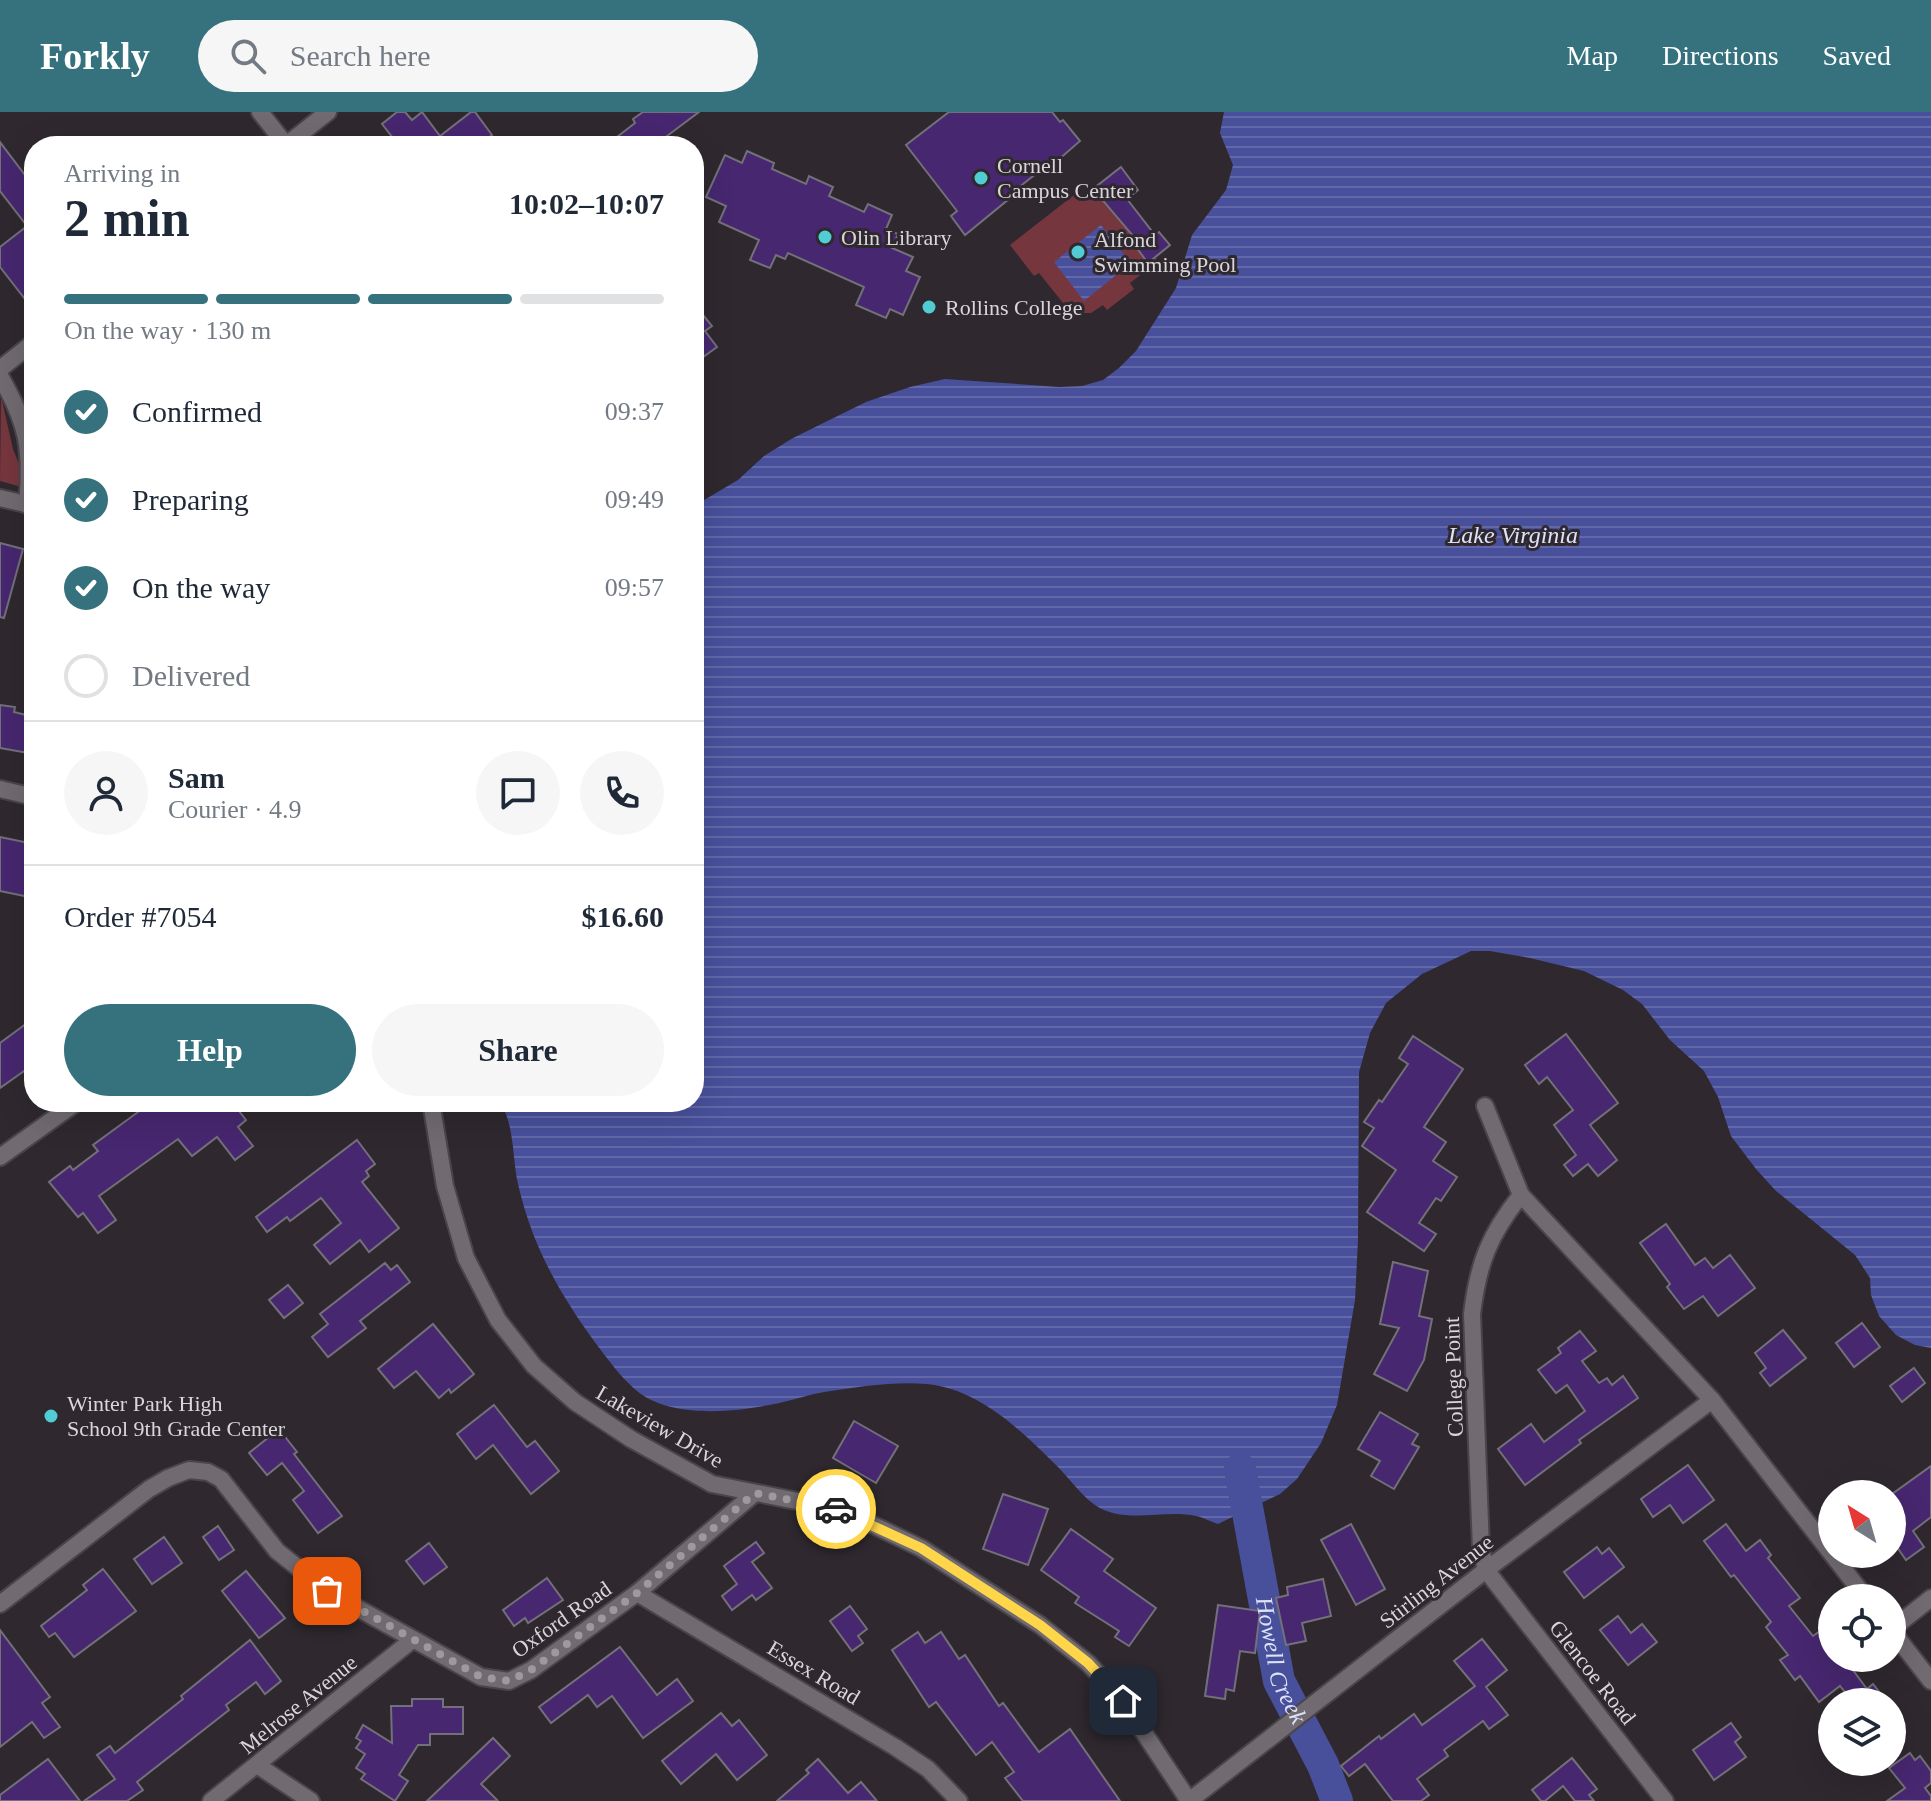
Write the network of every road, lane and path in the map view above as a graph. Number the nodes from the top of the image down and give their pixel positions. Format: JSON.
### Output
{"nodes":[{"id":1,"x":260,"y":112,"type":"edge"},
{"id":2,"x":328,"y":112,"type":"edge"},
{"id":3,"x":278,"y":136,"type":"edge"},
{"id":4,"x":298,"y":136,"type":"edge"},
{"id":5,"x":24,"y":350,"type":"edge"},
{"id":6,"x":0,"y":369,"type":"edge"},
{"id":7,"x":0,"y":376,"type":"edge"},
{"id":8,"x":24,"y":426,"type":"edge"},
{"id":9,"x":0,"y":498,"type":"edge"},
{"id":10,"x":24,"y":504,"type":"edge"},
{"id":11,"x":0,"y":789,"type":"edge"},
{"id":12,"x":24,"y":795,"type":"edge"},
{"id":13,"x":1485,"y":1106,"type":"dead end"},
{"id":14,"x":63,"y":1112,"type":"edge"},
{"id":15,"x":433,"y":1112,"type":"edge"},
{"id":16,"x":0,"y":1157,"type":"edge"},
{"id":17,"x":1521,"y":1195,"type":"junction"},
{"id":18,"x":1712,"y":1400,"type":"junction"},
{"id":19,"x":755,"y":1493,"type":"junction"},
{"id":20,"x":1486,"y":1570,"type":"junction"},
{"id":21,"x":1855,"y":1584,"type":"edge"},
{"id":22,"x":637,"y":1593,"type":"junction"},
{"id":23,"x":1931,"y":1598,"type":"edge"},
{"id":24,"x":0,"y":1604,"type":"edge"},
{"id":25,"x":1906,"y":1619,"type":"edge"},
{"id":26,"x":411,"y":1641,"type":"junction"},
{"id":27,"x":1906,"y":1648,"type":"edge"},
{"id":28,"x":1931,"y":1681,"type":"edge"},
{"id":29,"x":257,"y":1765,"type":"junction"},
{"id":30,"x":211,"y":1801,"type":"edge"},
{"id":31,"x":311,"y":1801,"type":"edge"},
{"id":32,"x":959,"y":1801,"type":"edge"},
{"id":33,"x":1189,"y":1801,"type":"edge"},
{"id":34,"x":1665,"y":1801,"type":"edge"}],
"edges":[{"from":1,"to":3,"type":"street"},
{"from":2,"to":4,"type":"street"},
{"from":5,"to":6,"type":"street"},
{"from":7,"to":8,"type":"street"},
{"from":9,"to":10,"type":"street"},
{"from":11,"to":12,"type":"street"},
{"from":13,"to":17,"type":"street"},
{"from":14,"to":16,"type":"street"},
{"from":15,"to":19,"type":"street","name":"Lakeview Drive"},
{"from":17,"to":18,"type":"street"},
{"from":17,"to":20,"type":"street","name":"College Point"},
{"from":18,"to":20,"type":"street","name":"Stirling Avenue"},
{"from":18,"to":21,"type":"street"},
{"from":19,"to":22,"type":"street","name":"Oxford Road"},
{"from":19,"to":33,"type":"street","name":"Lakeview Drive"},
{"from":20,"to":33,"type":"street","name":"Stirling Avenue"},
{"from":20,"to":34,"type":"street","name":"Glencoe Road"},
{"from":22,"to":26,"type":"street","name":"Oxford Road"},
{"from":22,"to":32,"type":"street","name":"Essex Road"},
{"from":23,"to":25,"type":"street"},
{"from":24,"to":26,"type":"street","name":"Oxford Road"},
{"from":26,"to":29,"type":"street","name":"Melrose Avenue"},
{"from":27,"to":28,"type":"street"},
{"from":29,"to":30,"type":"street","name":"Melrose Avenue"},
{"from":29,"to":31,"type":"street"}]}
